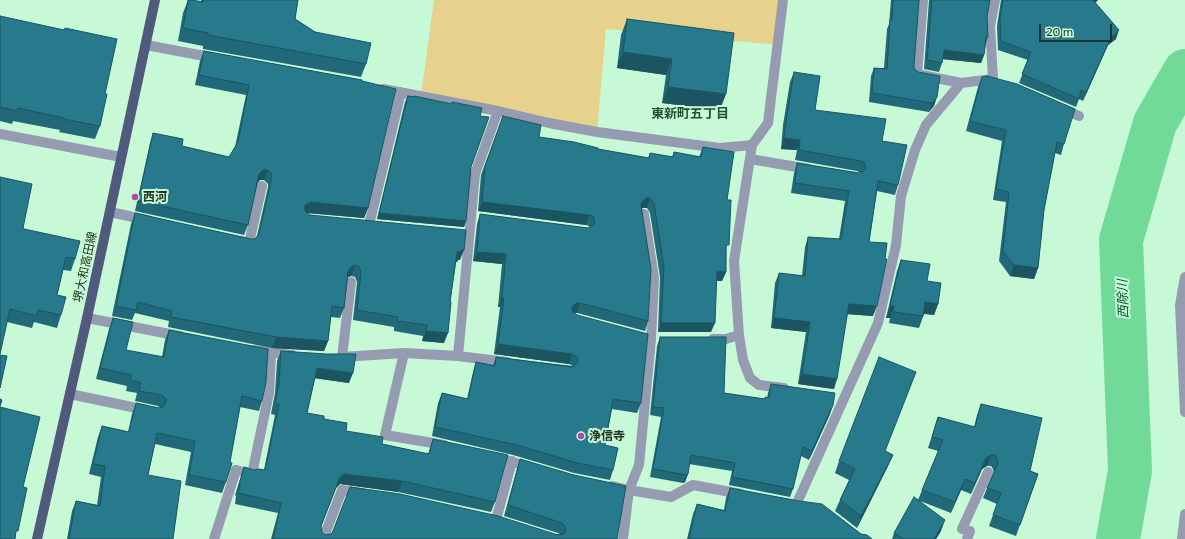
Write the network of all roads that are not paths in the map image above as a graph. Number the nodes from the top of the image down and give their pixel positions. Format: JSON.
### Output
{"nodes":[{"id":1,"x":155,"y":0,"type":"edge"},
{"id":2,"x":783,"y":0,"type":"edge"},
{"id":3,"x":923,"y":0,"type":"edge"},
{"id":4,"x":995,"y":0,"type":"edge"},
{"id":5,"x":146,"y":45,"type":"junction"},
{"id":6,"x":225,"y":60,"type":"edge"},
{"id":7,"x":961,"y":83,"type":"junction"},
{"id":8,"x":370,"y":86,"type":"edge"},
{"id":9,"x":401,"y":92,"type":"junction"},
{"id":10,"x":1050,"y":104,"type":"edge"},
{"id":11,"x":498,"y":111,"type":"junction"},
{"id":12,"x":1079,"y":116,"type":"dead end"},
{"id":13,"x":0,"y":134,"type":"edge"},
{"id":14,"x":752,"y":145,"type":"junction"},
{"id":15,"x":121,"y":157,"type":"junction"},
{"id":16,"x":750,"y":159,"type":"junction"},
{"id":17,"x":818,"y":171,"type":"edge"},
{"id":18,"x":262,"y":186,"type":"dead end"},
{"id":19,"x":110,"y":212,"type":"junction"},
{"id":20,"x":644,"y":214,"type":"edge"},
{"id":21,"x":157,"y":222,"type":"edge"},
{"id":22,"x":369,"y":225,"type":"edge"},
{"id":23,"x":233,"y":239,"type":"edge"},
{"id":24,"x":1185,"y":277,"type":"edge"},
{"id":25,"x":351,"y":282,"type":"dead end"},
{"id":26,"x":87,"y":318,"type":"junction"},
{"id":27,"x":739,"y":335,"type":"junction"},
{"id":28,"x":187,"y":337,"type":"edge"},
{"id":29,"x":704,"y":339,"type":"edge"},
{"id":30,"x":240,"y":348,"type":"edge"},
{"id":31,"x":404,"y":353,"type":"junction"},
{"id":32,"x":271,"y":354,"type":"junction"},
{"id":33,"x":301,"y":356,"type":"edge"},
{"id":34,"x":458,"y":356,"type":"junction"},
{"id":35,"x":342,"y":357,"type":"junction"},
{"id":36,"x":329,"y":358,"type":"edge"},
{"id":37,"x":513,"y":363,"type":"edge"},
{"id":38,"x":790,"y":389,"type":"edge"},
{"id":39,"x":70,"y":394,"type":"junction"},
{"id":40,"x":156,"y":412,"type":"edge"},
{"id":41,"x":1185,"y":412,"type":"edge"},
{"id":42,"x":450,"y":447,"type":"edge"},
{"id":43,"x":481,"y":454,"type":"edge"},
{"id":44,"x":512,"y":461,"type":"junction"},
{"id":45,"x":542,"y":470,"type":"edge"},
{"id":46,"x":988,"y":472,"type":"dead end"},
{"id":47,"x":601,"y":484,"type":"edge"},
{"id":48,"x":629,"y":490,"type":"junction"},
{"id":49,"x":374,"y":495,"type":"edge"},
{"id":50,"x":752,"y":496,"type":"edge"},
{"id":51,"x":809,"y":507,"type":"edge"},
{"id":52,"x":1185,"y":514,"type":"edge"},
{"id":53,"x":496,"y":520,"type":"edge"},
{"id":54,"x":37,"y":539,"type":"edge"},
{"id":55,"x":214,"y":539,"type":"edge"},
{"id":56,"x":323,"y":539,"type":"edge"},
{"id":57,"x":623,"y":539,"type":"edge"},
{"id":58,"x":967,"y":539,"type":"edge"},
{"id":59,"x":1182,"y":539,"type":"edge"}],
"edges":[{"from":1,"to":5,"type":"main road","name":"堺大和高田線"},
{"from":2,"to":14,"type":"street"},
{"from":3,"to":7,"type":"street"},
{"from":4,"to":7,"type":"street"},
{"from":5,"to":6,"type":"street"},
{"from":5,"to":15,"type":"main road","name":"堺大和高田線"},
{"from":7,"to":51,"type":"street"},
{"from":8,"to":9,"type":"street"},
{"from":9,"to":11,"type":"street"},
{"from":9,"to":22,"type":"street"},
{"from":10,"to":12,"type":"street"},
{"from":11,"to":14,"type":"street"},
{"from":11,"to":34,"type":"street"},
{"from":13,"to":15,"type":"street"},
{"from":14,"to":16,"type":"street"},
{"from":15,"to":19,"type":"main road","name":"堺大和高田線"},
{"from":16,"to":17,"type":"street"},
{"from":16,"to":27,"type":"street"},
{"from":18,"to":23,"type":"street"},
{"from":19,"to":21,"type":"street"},
{"from":19,"to":26,"type":"main road","name":"堺大和高田線"},
{"from":20,"to":48,"type":"street"},
{"from":24,"to":41,"type":"street"},
{"from":25,"to":35,"type":"street"},
{"from":26,"to":28,"type":"street"},
{"from":26,"to":39,"type":"main road","name":"堺大和高田線"},
{"from":27,"to":29,"type":"street"},
{"from":27,"to":38,"type":"street"},
{"from":30,"to":32,"type":"street"},
{"from":31,"to":34,"type":"street"},
{"from":31,"to":35,"type":"street"},
{"from":31,"to":42,"type":"street"},
{"from":32,"to":33,"type":"street"},
{"from":32,"to":55,"type":"street"},
{"from":34,"to":37,"type":"street"},
{"from":35,"to":36,"type":"street"},
{"from":39,"to":40,"type":"street"},
{"from":39,"to":54,"type":"main road","name":"堺大和高田線"},
{"from":43,"to":44,"type":"street"},
{"from":44,"to":45,"type":"street"},
{"from":44,"to":53,"type":"street"},
{"from":46,"to":58,"type":"street"},
{"from":47,"to":48,"type":"street"},
{"from":48,"to":50,"type":"street"},
{"from":48,"to":57,"type":"street"},
{"from":49,"to":56,"type":"street"},
{"from":52,"to":59,"type":"street"}]}
